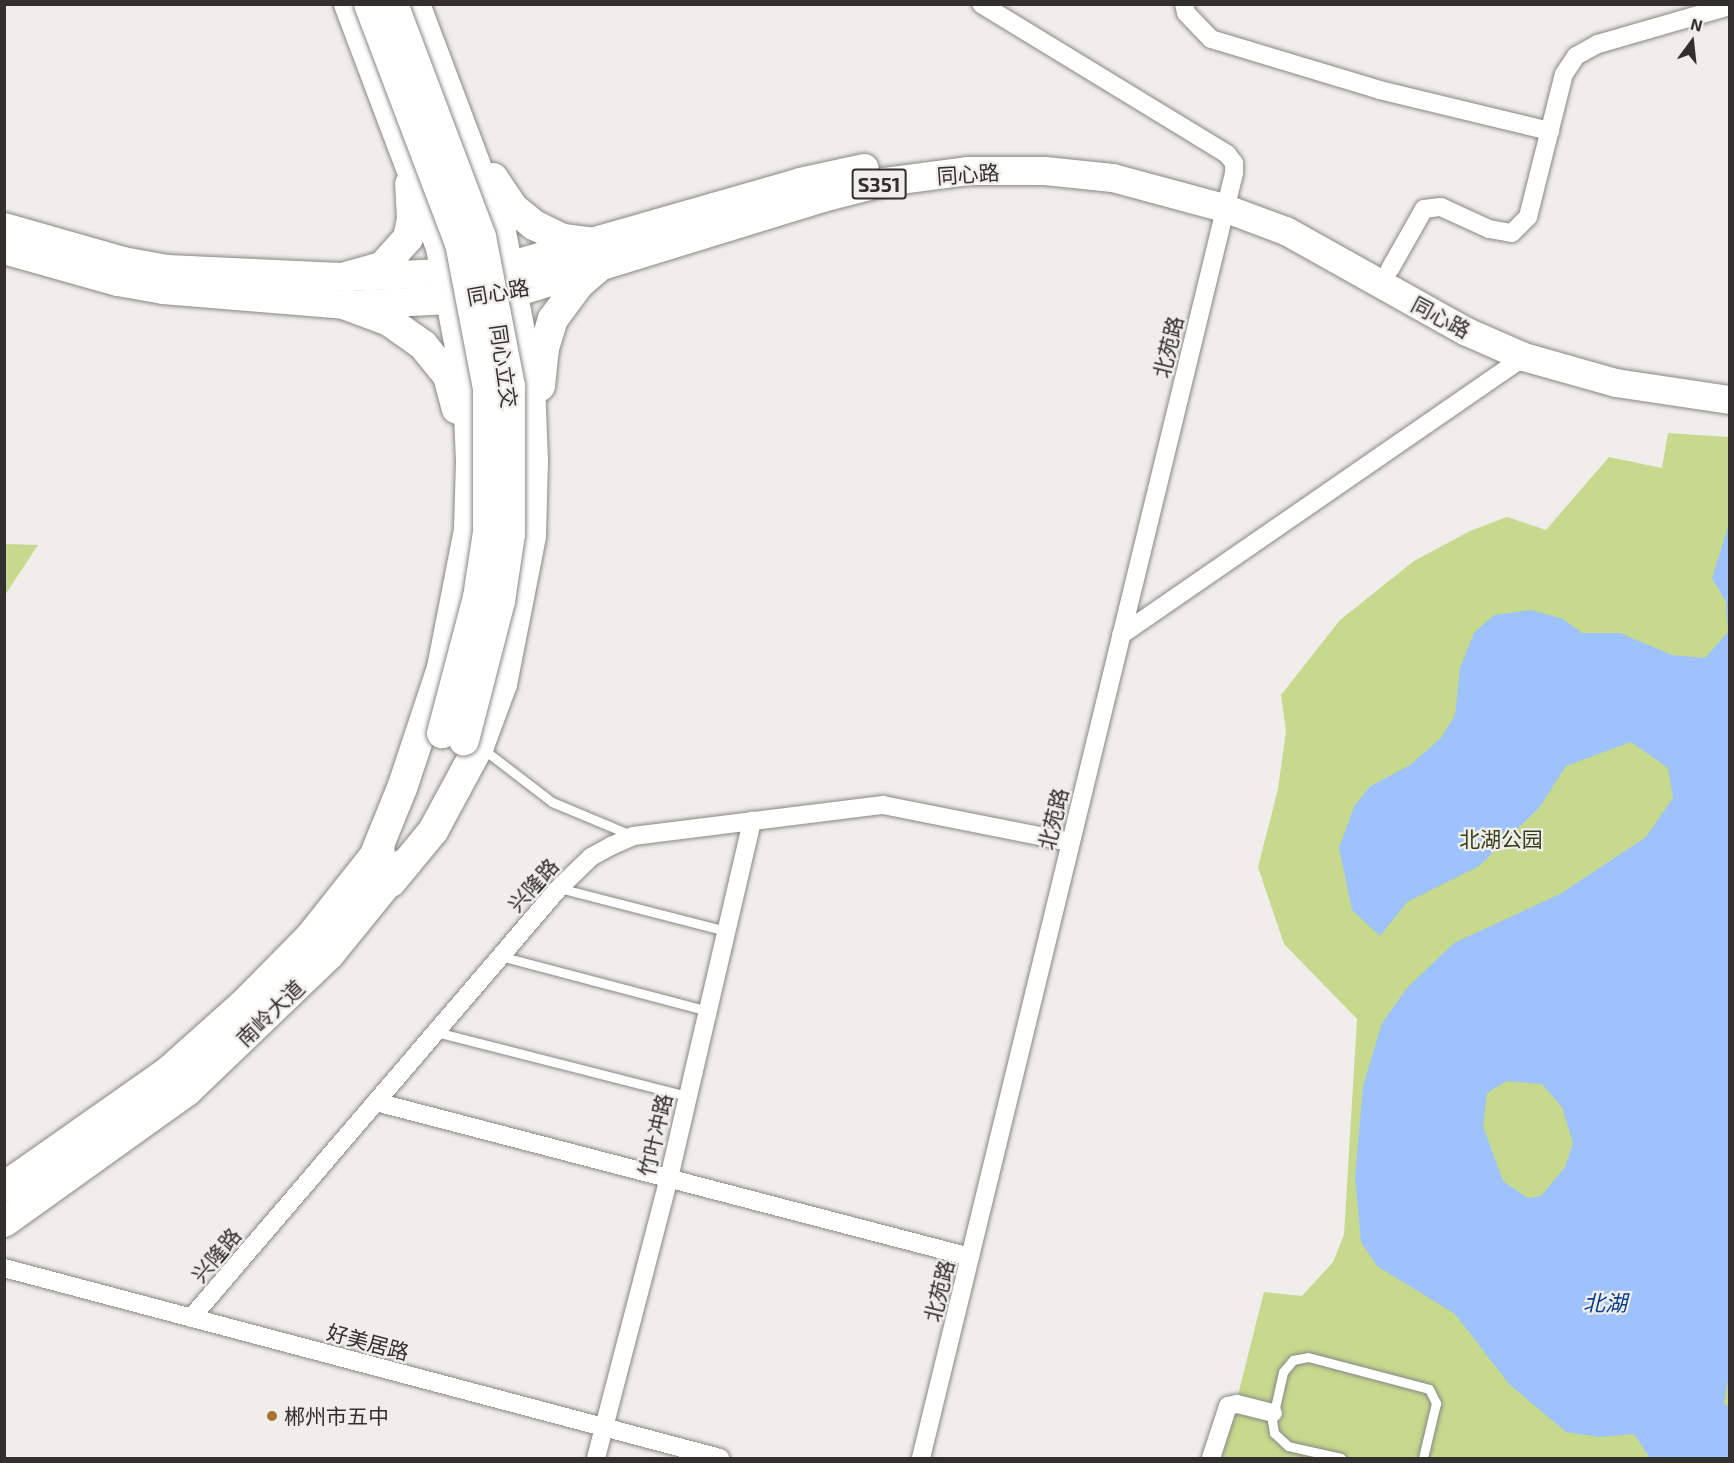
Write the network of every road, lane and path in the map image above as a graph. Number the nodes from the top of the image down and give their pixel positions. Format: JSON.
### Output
{"nodes":[{"id":1,"x":349,"y":4,"type":"edge"},
{"id":2,"x":369,"y":4,"type":"edge"},
{"id":3,"x":393,"y":4,"type":"edge"},
{"id":4,"x":415,"y":4,"type":"edge"},
{"id":5,"x":981,"y":4,"type":"edge"},
{"id":6,"x":1184,"y":4,"type":"edge"},
{"id":7,"x":1730,"y":6,"type":"edge"},
{"id":8,"x":456,"y":106,"type":"junction"},
{"id":9,"x":399,"y":128,"type":"junction"},
{"id":10,"x":1550,"y":131,"type":"junction"},
{"id":11,"x":1227,"y":199,"type":"junction"},
{"id":12,"x":4,"y":227,"type":"edge"},
{"id":13,"x":4,"y":250,"type":"edge"},
{"id":14,"x":598,"y":255,"type":"junction"},
{"id":15,"x":1390,"y":268,"type":"junction"},
{"id":16,"x":511,"y":279,"type":"junction"},
{"id":17,"x":449,"y":286,"type":"junction"},
{"id":18,"x":346,"y":291,"type":"junction"},
{"id":19,"x":1524,"y":357,"type":"junction"},
{"id":20,"x":1730,"y":382,"type":"edge"},
{"id":21,"x":1730,"y":400,"type":"edge"},
{"id":22,"x":471,"y":461,"type":"junction"},
{"id":23,"x":533,"y":461,"type":"junction"},
{"id":24,"x":1121,"y":635,"type":"junction"},
{"id":25,"x":462,"y":739,"type":"junction"},
{"id":26,"x":752,"y":821,"type":"junction"},
{"id":27,"x":633,"y":836,"type":"junction"},
{"id":28,"x":1071,"y":842,"type":"junction"},
{"id":29,"x":380,"y":874,"type":"junction"},
{"id":30,"x":559,"y":888,"type":"junction"},
{"id":31,"x":726,"y":931,"type":"junction"},
{"id":32,"x":500,"y":957,"type":"junction"},
{"id":33,"x":708,"y":1011,"type":"junction"},
{"id":34,"x":436,"y":1032,"type":"junction"},
{"id":35,"x":688,"y":1096,"type":"junction"},
{"id":36,"x":376,"y":1102,"type":"junction"},
{"id":37,"x":669,"y":1178,"type":"junction"},
{"id":38,"x":4,"y":1187,"type":"edge"},
{"id":39,"x":4,"y":1222,"type":"edge"},
{"id":40,"x":970,"y":1257,"type":"junction"},
{"id":41,"x":4,"y":1268,"type":"edge"},
{"id":42,"x":191,"y":1318,"type":"junction"},
{"id":43,"x":1273,"y":1413,"type":"junction"},
{"id":44,"x":604,"y":1428,"type":"junction"},
{"id":45,"x":596,"y":1458,"type":"edge"},
{"id":46,"x":720,"y":1458,"type":"edge"},
{"id":47,"x":921,"y":1458,"type":"edge"},
{"id":48,"x":1211,"y":1458,"type":"edge"},
{"id":49,"x":1341,"y":1458,"type":"edge"},
{"id":50,"x":1423,"y":1458,"type":"edge"}],
"edges":[{"from":1,"to":9,"type":"highway"},
{"from":2,"to":25,"type":"highway","name":"同心立交","bridge":true},
{"from":3,"to":25,"type":"highway","name":"同心立交","bridge":true},
{"from":4,"to":8,"type":"highway"},
{"from":5,"to":11,"type":"street","name":"北苑路"},
{"from":6,"to":10,"type":"street"},
{"from":7,"to":10,"type":"street"},
{"from":8,"to":14,"type":"highway"},
{"from":8,"to":16,"type":"highway"},
{"from":9,"to":17,"type":"highway"},
{"from":9,"to":18,"type":"highway"},
{"from":10,"to":15,"type":"street"},
{"from":11,"to":14,"type":"main road","name":"同心路","number":"S351"},
{"from":11,"to":15,"type":"main road","name":"同心路","number":"S351"},
{"from":11,"to":19,"type":"main road","name":"同心路","number":"S351"},
{"from":11,"to":24,"type":"street","name":"北苑路"},
{"from":12,"to":18,"type":"main road","name":"同心路","number":"S351"},
{"from":13,"to":18,"type":"main road","name":"同心路","number":"S351"},
{"from":14,"to":16,"type":"main road","name":"同心路","number":"S351"},
{"from":14,"to":23,"type":"highway"},
{"from":15,"to":20,"type":"main road","name":"同心路","number":"S351"},
{"from":16,"to":17,"type":"main road","name":"同心路","number":"S351"},
{"from":16,"to":23,"type":"highway"},
{"from":17,"to":18,"type":"main road","name":"同心路","number":"S351"},
{"from":17,"to":22,"type":"highway"},
{"from":18,"to":22,"type":"highway"},
{"from":19,"to":21,"type":"main road","name":"同心路","number":"S351"},
{"from":19,"to":24,"type":"street"},
{"from":22,"to":29,"type":"highway"},
{"from":23,"to":25,"type":"highway"},
{"from":24,"to":28,"type":"street","name":"北苑路"},
{"from":25,"to":27,"type":"lane"},
{"from":25,"to":29,"type":"highway","name":"南岭大道"},
{"from":26,"to":27,"type":"street","name":"兴隆路"},
{"from":26,"to":28,"type":"street","name":"兴隆路"},
{"from":26,"to":31,"type":"street","name":"竹叶冲路"},
{"from":27,"to":30,"type":"street","name":"兴隆路"},
{"from":28,"to":40,"type":"street","name":"北苑路"},
{"from":29,"to":38,"type":"highway","name":"南岭大道"},
{"from":29,"to":39,"type":"highway","name":"南岭大道"},
{"from":30,"to":31,"type":"lane"},
{"from":30,"to":32,"type":"street","name":"兴隆路"},
{"from":31,"to":33,"type":"street","name":"竹叶冲路"},
{"from":32,"to":33,"type":"lane"},
{"from":32,"to":34,"type":"street","name":"兴隆路"},
{"from":33,"to":35,"type":"street","name":"竹叶冲路"},
{"from":34,"to":35,"type":"lane"},
{"from":34,"to":36,"type":"street","name":"兴隆路"},
{"from":35,"to":37,"type":"street","name":"竹叶冲路"},
{"from":36,"to":37,"type":"street"},
{"from":36,"to":42,"type":"street","name":"兴隆路"},
{"from":37,"to":40,"type":"street"},
{"from":37,"to":44,"type":"street","name":"竹叶冲路"},
{"from":40,"to":47,"type":"street","name":"北苑路"},
{"from":41,"to":42,"type":"street","name":"好美居路"},
{"from":42,"to":44,"type":"street","name":"好美居路"},
{"from":43,"to":48,"type":"street"},
{"from":43,"to":49,"type":"lane"},
{"from":43,"to":50,"type":"lane"},
{"from":44,"to":45,"type":"street","name":"竹叶冲路"},
{"from":44,"to":46,"type":"street","name":"好美居路"}]}
